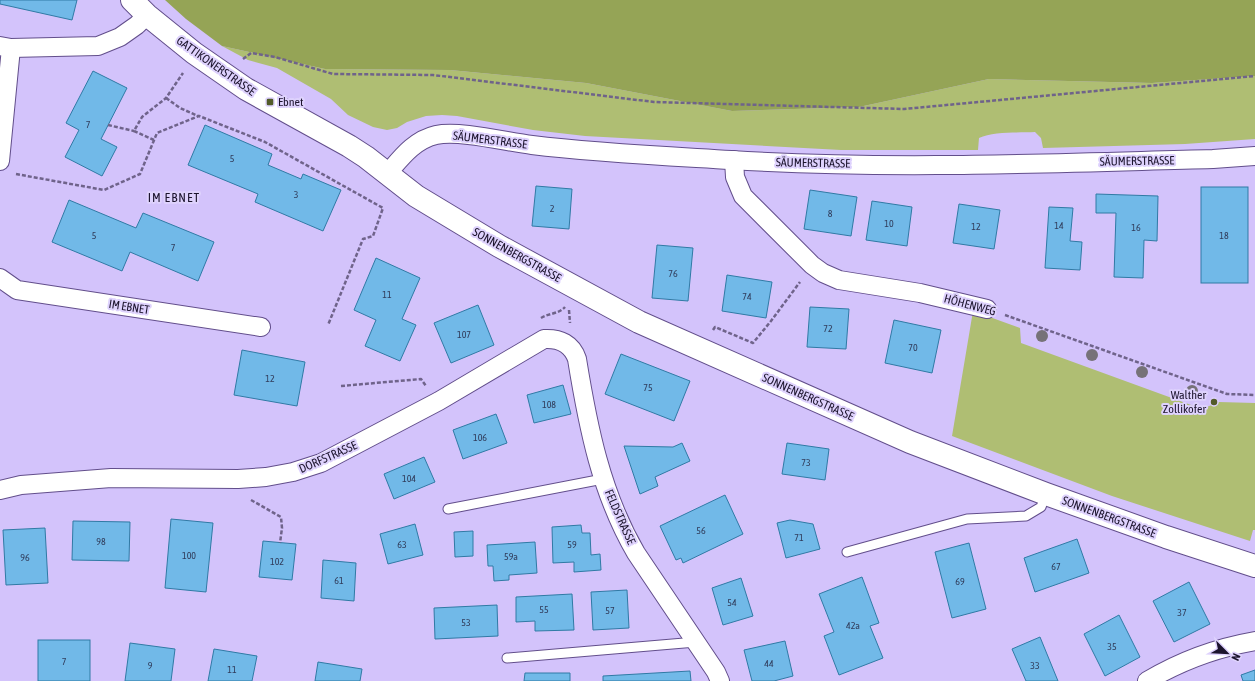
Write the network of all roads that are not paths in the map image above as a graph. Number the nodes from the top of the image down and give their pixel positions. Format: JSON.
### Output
{"nodes":[{"id":1,"x":140,"y":7,"type":"edge"},
{"id":2,"x":5,"y":47,"type":"edge"},
{"id":3,"x":1255,"y":156,"type":"edge"},
{"id":4,"x":734,"y":160,"type":"junction"},
{"id":5,"x":6,"y":167,"type":"edge"},
{"id":6,"x":387,"y":174,"type":"junction"},
{"id":7,"x":0,"y":278,"type":"edge"},
{"id":8,"x":987,"y":309,"type":"road end"},
{"id":9,"x":261,"y":327,"type":"dead end"},
{"id":10,"x":558,"y":340,"type":"joint"},
{"id":11,"x":603,"y":479,"type":"junction"},
{"id":12,"x":0,"y":490,"type":"edge"},
{"id":13,"x":1046,"y":494,"type":"junction"},
{"id":14,"x":448,"y":509,"type":"dead end"},
{"id":15,"x":847,"y":552,"type":"dead end"},
{"id":16,"x":1255,"y":566,"type":"edge"},
{"id":17,"x":1255,"y":641,"type":"edge"},
{"id":18,"x":696,"y":642,"type":"junction"},
{"id":19,"x":507,"y":658,"type":"dead end"},
{"id":20,"x":720,"y":681,"type":"edge"},
{"id":21,"x":1147,"y":681,"type":"edge"}],
"edges":[{"from":1,"to":2,"type":"street"},
{"from":1,"to":6,"type":"main road","name":"GATTIKONERSTRASSE"},
{"from":2,"to":5,"type":"street"},
{"from":3,"to":4,"type":"street","name":"SÄUMERSTRASSE"},
{"from":4,"to":6,"type":"street","name":"SÄUMERSTRASSE"},
{"from":4,"to":8,"type":"street","name":"HÖHENWEG"},
{"from":6,"to":13,"type":"main road","name":"SONNENBERGSTRASSE"},
{"from":7,"to":9,"type":"street","name":"IM EBNET"},
{"from":10,"to":11,"type":"street","name":"FELDSTRASSE"},
{"from":10,"to":12,"type":"street","name":"DORFSTRASSE"},
{"from":11,"to":14,"type":"lane"},
{"from":11,"to":18,"type":"street","name":"FELDSTRASSE"},
{"from":13,"to":15,"type":"lane"},
{"from":13,"to":16,"type":"main road","name":"SONNENBERGSTRASSE"},
{"from":17,"to":21,"type":"street"},
{"from":18,"to":19,"type":"lane"},
{"from":18,"to":20,"type":"street","name":"FELDSTRASSE"}]}
